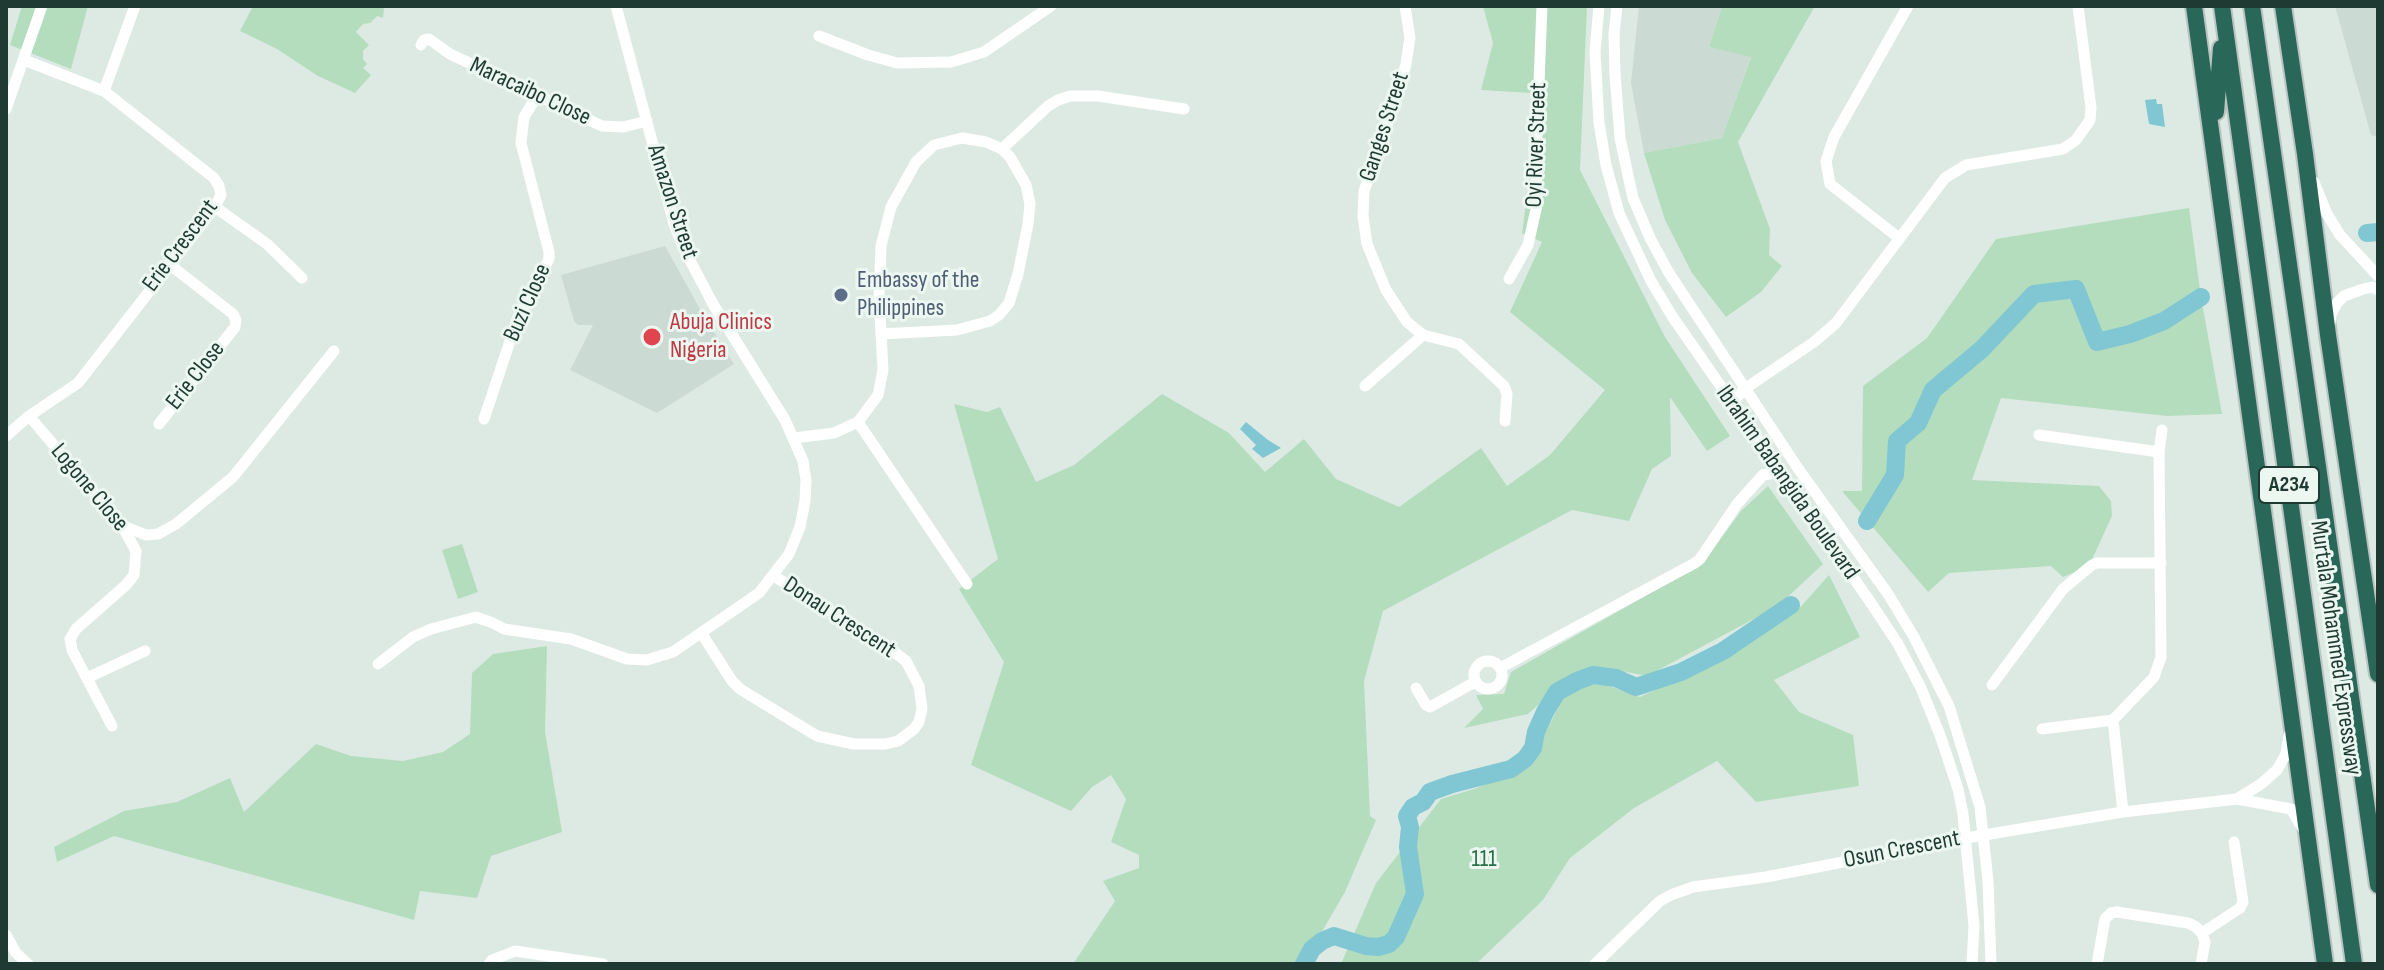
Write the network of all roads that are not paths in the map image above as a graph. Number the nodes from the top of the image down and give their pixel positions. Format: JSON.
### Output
{"nodes":[{"id":1,"x":42,"y":6,"type":"edge"},
{"id":2,"x":135,"y":6,"type":"edge"},
{"id":3,"x":616,"y":6,"type":"edge"},
{"id":4,"x":1051,"y":6,"type":"edge"},
{"id":5,"x":1405,"y":6,"type":"edge"},
{"id":6,"x":1542,"y":6,"type":"edge"},
{"id":7,"x":1599,"y":6,"type":"edge"},
{"id":8,"x":1617,"y":6,"type":"edge"},
{"id":9,"x":1908,"y":6,"type":"edge"},
{"id":10,"x":2078,"y":6,"type":"edge"},
{"id":11,"x":2194,"y":6,"type":"edge"},
{"id":12,"x":2252,"y":6,"type":"edge"},
{"id":13,"x":2283,"y":6,"type":"edge"},
{"id":14,"x":2223,"y":12,"type":"edge"},
{"id":15,"x":819,"y":36,"type":"dead end"},
{"id":16,"x":421,"y":45,"type":"dead end"},
{"id":17,"x":24,"y":60,"type":"junction"},
{"id":18,"x":104,"y":91,"type":"junction"},
{"id":19,"x":537,"y":96,"type":"junction"},
{"id":20,"x":6,"y":109,"type":"edge"},
{"id":21,"x":1184,"y":109,"type":"dead end"},
{"id":22,"x":647,"y":121,"type":"junction"},
{"id":23,"x":2214,"y":146,"type":"junction"},
{"id":24,"x":1002,"y":149,"type":"junction"},
{"id":25,"x":2305,"y":154,"type":"junction"},
{"id":26,"x":215,"y":207,"type":"junction"},
{"id":27,"x":1899,"y":238,"type":"junction"},
{"id":28,"x":169,"y":264,"type":"junction"},
{"id":29,"x":2378,"y":276,"type":"edge"},
{"id":30,"x":302,"y":278,"type":"dead end"},
{"id":31,"x":1509,"y":279,"type":"dead end"},
{"id":32,"x":2378,"y":290,"type":"edge"},
{"id":33,"x":881,"y":334,"type":"junction"},
{"id":34,"x":1423,"y":335,"type":"junction"},
{"id":35,"x":2328,"y":335,"type":"junction"},
{"id":36,"x":334,"y":351,"type":"dead end"},
{"id":37,"x":1365,"y":386,"type":"dead end"},
{"id":38,"x":1746,"y":388,"type":"junction"},
{"id":39,"x":1731,"y":403,"type":"junction"},
{"id":40,"x":29,"y":416,"type":"junction"},
{"id":41,"x":484,"y":419,"type":"dead end"},
{"id":42,"x":1505,"y":421,"type":"dead end"},
{"id":43,"x":858,"y":422,"type":"junction"},
{"id":44,"x":159,"y":424,"type":"dead end"},
{"id":45,"x":2162,"y":430,"type":"dead end"},
{"id":46,"x":2039,"y":435,"type":"dead end"},
{"id":47,"x":6,"y":436,"type":"edge"},
{"id":48,"x":794,"y":438,"type":"junction"},
{"id":49,"x":2159,"y":452,"type":"junction"},
{"id":50,"x":1779,"y":472,"type":"junction"},
{"id":51,"x":121,"y":524,"type":"junction"},
{"id":52,"x":2161,"y":563,"type":"junction"},
{"id":53,"x":774,"y":576,"type":"junction"},
{"id":54,"x":967,"y":584,"type":"dead end"},
{"id":55,"x":702,"y":634,"type":"junction"},
{"id":56,"x":145,"y":651,"type":"dead end"},
{"id":57,"x":378,"y":664,"type":"dead end"},
{"id":58,"x":1500,"y":668,"type":"junction"},
{"id":59,"x":2378,"y":674,"type":"edge"},
{"id":60,"x":87,"y":678,"type":"junction"},
{"id":61,"x":1475,"y":682,"type":"junction"},
{"id":62,"x":1992,"y":685,"type":"dead end"},
{"id":63,"x":1416,"y":688,"type":"dead end"},
{"id":64,"x":2291,"y":718,"type":"junction"},
{"id":65,"x":2113,"y":720,"type":"junction"},
{"id":66,"x":112,"y":726,"type":"dead end"},
{"id":67,"x":2042,"y":729,"type":"dead end"},
{"id":68,"x":2237,"y":799,"type":"junction"},
{"id":69,"x":2123,"y":812,"type":"junction"},
{"id":70,"x":1985,"y":835,"type":"junction"},
{"id":71,"x":1966,"y":838,"type":"junction"},
{"id":72,"x":2234,"y":842,"type":"dead end"},
{"id":73,"x":2309,"y":845,"type":"junction"},
{"id":74,"x":2378,"y":885,"type":"edge"},
{"id":75,"x":2202,"y":933,"type":"junction"},
{"id":76,"x":6,"y":935,"type":"edge"},
{"id":77,"x":28,"y":964,"type":"edge"},
{"id":78,"x":489,"y":964,"type":"edge"},
{"id":79,"x":603,"y":964,"type":"edge"},
{"id":80,"x":1595,"y":964,"type":"edge"},
{"id":81,"x":1972,"y":964,"type":"edge"},
{"id":82,"x":1991,"y":964,"type":"edge"},
{"id":83,"x":2097,"y":964,"type":"edge"},
{"id":84,"x":2201,"y":964,"type":"edge"},
{"id":85,"x":2325,"y":964,"type":"edge"},
{"id":86,"x":2354,"y":964,"type":"edge"}],
"edges":[{"from":1,"to":17,"type":"street"},
{"from":2,"to":18,"type":"street"},
{"from":3,"to":22,"type":"street","name":"Amazon Street"},
{"from":4,"to":15,"type":"street"},
{"from":5,"to":34,"type":"street","name":"Ganges Street"},
{"from":6,"to":31,"type":"street","name":"Oyi River Street"},
{"from":7,"to":39,"type":"street","name":"Ibrahim Babangida Boulevard"},
{"from":8,"to":38,"type":"street","name":"Ibrahim Babangida Boulevard"},
{"from":9,"to":27,"type":"street"},
{"from":10,"to":27,"type":"street"},
{"from":11,"to":23,"type":"highway"},
{"from":12,"to":74,"type":"highway","name":"Murtala Mohammed Expressway","number":"A234"},
{"from":13,"to":25,"type":"highway","name":"Murtala Mohammed Expressway"},
{"from":14,"to":23,"type":"highway"},
{"from":14,"to":86,"type":"highway","name":"Murtala Mohammed Expressway","number":"A234"},
{"from":16,"to":19,"type":"street","name":"Maracaibo Close"},
{"from":17,"to":18,"type":"street","name":"Erie Crescent"},
{"from":17,"to":20,"type":"street"},
{"from":18,"to":26,"type":"street","name":"Erie Crescent"},
{"from":19,"to":22,"type":"street","name":"Maracaibo Close"},
{"from":19,"to":41,"type":"street","name":"Buzi Close"},
{"from":21,"to":24,"type":"street"},
{"from":22,"to":48,"type":"street","name":"Amazon Street"},
{"from":23,"to":64,"type":"highway"},
{"from":24,"to":33,"type":"street"},
{"from":24,"to":33,"type":"street"},
{"from":25,"to":29,"type":"street"},
{"from":25,"to":35,"type":"highway","name":"Murtala Mohammed Expressway"},
{"from":26,"to":28,"type":"street","name":"Erie Crescent"},
{"from":26,"to":30,"type":"street"},
{"from":27,"to":38,"type":"street"},
{"from":28,"to":40,"type":"street","name":"Erie Crescent"},
{"from":28,"to":44,"type":"street","name":"Erie Close"},
{"from":32,"to":35,"type":"street"},
{"from":33,"to":43,"type":"street"},
{"from":34,"to":37,"type":"street"},
{"from":34,"to":42,"type":"street"},
{"from":35,"to":59,"type":"highway","name":"Murtala Mohammed Expressway"},
{"from":36,"to":51,"type":"street"},
{"from":38,"to":39,"type":"street"},
{"from":38,"to":70,"type":"street","name":"Ibrahim Babangida Boulevard"},
{"from":39,"to":50,"type":"street","name":"Ibrahim Babangida Boulevard"},
{"from":40,"to":47,"type":"street","name":"Erie Crescent"},
{"from":40,"to":51,"type":"street","name":"Logone Close"},
{"from":43,"to":48,"type":"street"},
{"from":43,"to":54,"type":"street"},
{"from":45,"to":49,"type":"street"},
{"from":46,"to":49,"type":"street"},
{"from":48,"to":53,"type":"street","name":"Amazon Street"},
{"from":49,"to":52,"type":"street"},
{"from":50,"to":58,"type":"street"},
{"from":50,"to":71,"type":"street","name":"Ibrahim Babangida Boulevard"},
{"from":51,"to":60,"type":"street","name":"Logone Close"},
{"from":52,"to":62,"type":"street"},
{"from":52,"to":65,"type":"street"},
{"from":53,"to":55,"type":"street","name":"Amazon Street"},
{"from":53,"to":55,"type":"street","name":"Donau Crescent"},
{"from":55,"to":57,"type":"street","name":"Amazon Street"},
{"from":56,"to":60,"type":"street"},
{"from":58,"to":61,"type":"street"},
{"from":58,"to":61,"type":"street"},
{"from":60,"to":66,"type":"street","name":"Logone Close"},
{"from":61,"to":63,"type":"street"},
{"from":64,"to":68,"type":"street"},
{"from":64,"to":73,"type":"highway"},
{"from":65,"to":67,"type":"street"},
{"from":65,"to":69,"type":"street"},
{"from":68,"to":69,"type":"street","name":"Osun Crescent"},
{"from":68,"to":73,"type":"street"},
{"from":69,"to":70,"type":"street","name":"Osun Crescent"},
{"from":70,"to":71,"type":"street","name":"Osun Crescent"},
{"from":70,"to":82,"type":"street","name":"Ibrahim Babangida Boulevard"},
{"from":71,"to":80,"type":"street","name":"Osun Crescent"},
{"from":71,"to":81,"type":"street","name":"Ibrahim Babangida Boulevard"},
{"from":72,"to":75,"type":"street"},
{"from":73,"to":85,"type":"highway"},
{"from":75,"to":83,"type":"street"},
{"from":75,"to":84,"type":"street"},
{"from":76,"to":77,"type":"street"},
{"from":78,"to":79,"type":"street"}]}
